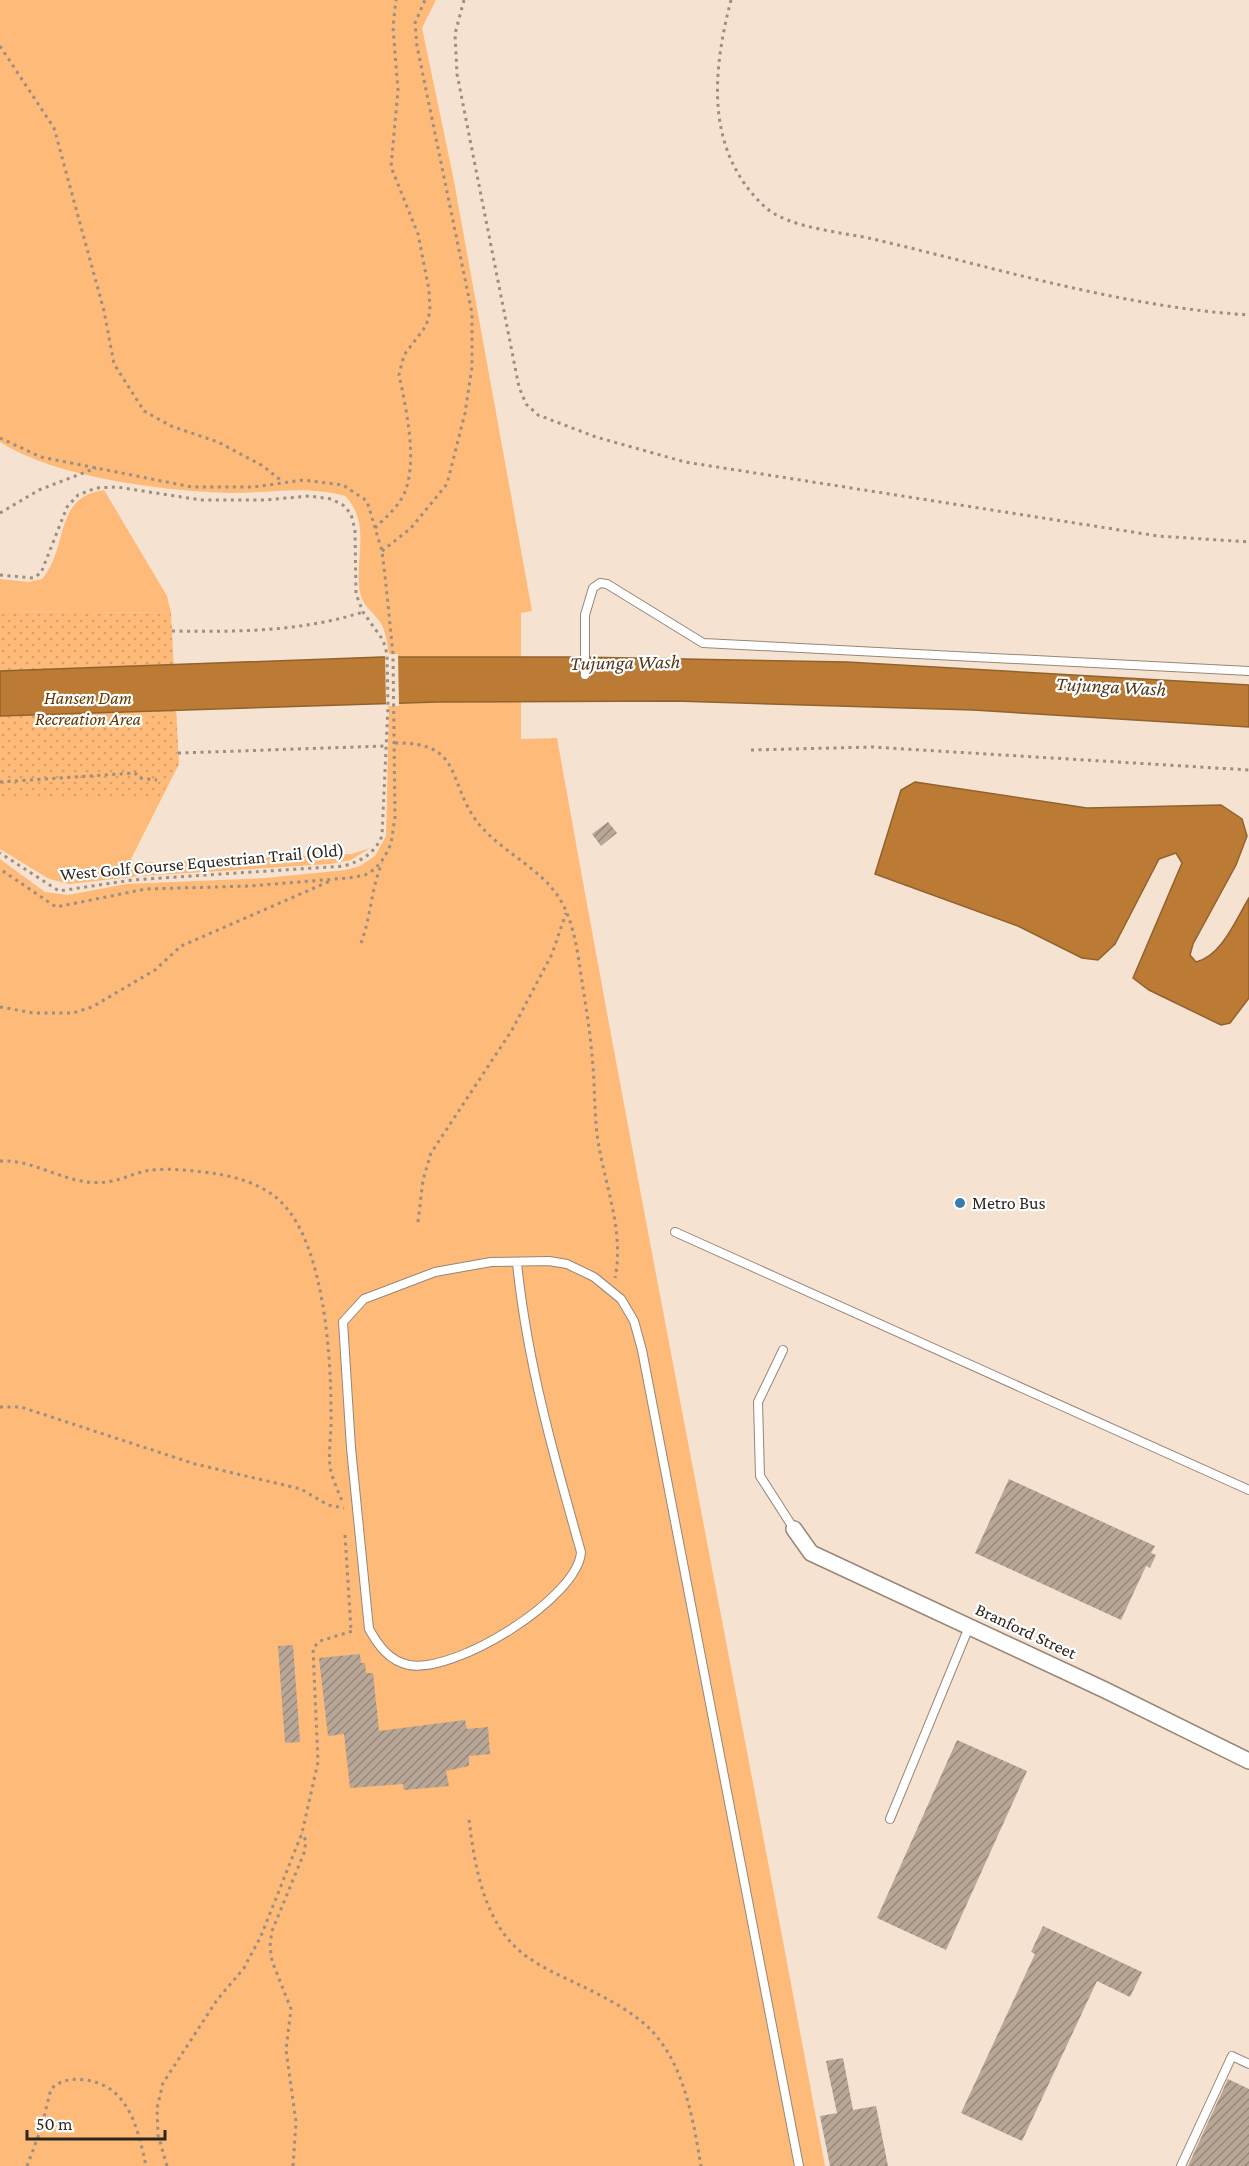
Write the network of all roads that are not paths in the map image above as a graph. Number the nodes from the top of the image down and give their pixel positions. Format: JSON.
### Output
{"nodes":[{"id":1,"x":1249,"y":671,"type":"edge"},
{"id":2,"x":585,"y":675,"type":"dead end"},
{"id":3,"x":675,"y":1232,"type":"dead end"},
{"id":4,"x":517,"y":1263,"type":"junction"},
{"id":5,"x":783,"y":1350,"type":"dead end"},
{"id":6,"x":1249,"y":1490,"type":"edge"},
{"id":7,"x":795,"y":1528,"type":"joint"},
{"id":8,"x":969,"y":1627,"type":"junction"},
{"id":9,"x":1249,"y":1761,"type":"edge"},
{"id":10,"x":890,"y":1819,"type":"dead end"},
{"id":11,"x":1249,"y":2064,"type":"edge"},
{"id":12,"x":799,"y":2166,"type":"edge"},
{"id":13,"x":1180,"y":2166,"type":"edge"}],
"edges":[{"from":1,"to":2,"type":"lane"},
{"from":3,"to":6,"type":"lane"},
{"from":4,"to":4,"type":"lane"},
{"from":4,"to":12,"type":"lane"},
{"from":5,"to":7,"type":"lane"},
{"from":7,"to":8,"type":"street","name":"Branford Street"},
{"from":8,"to":9,"type":"street","name":"Branford Street"},
{"from":8,"to":10,"type":"lane"},
{"from":11,"to":13,"type":"lane"}]}
